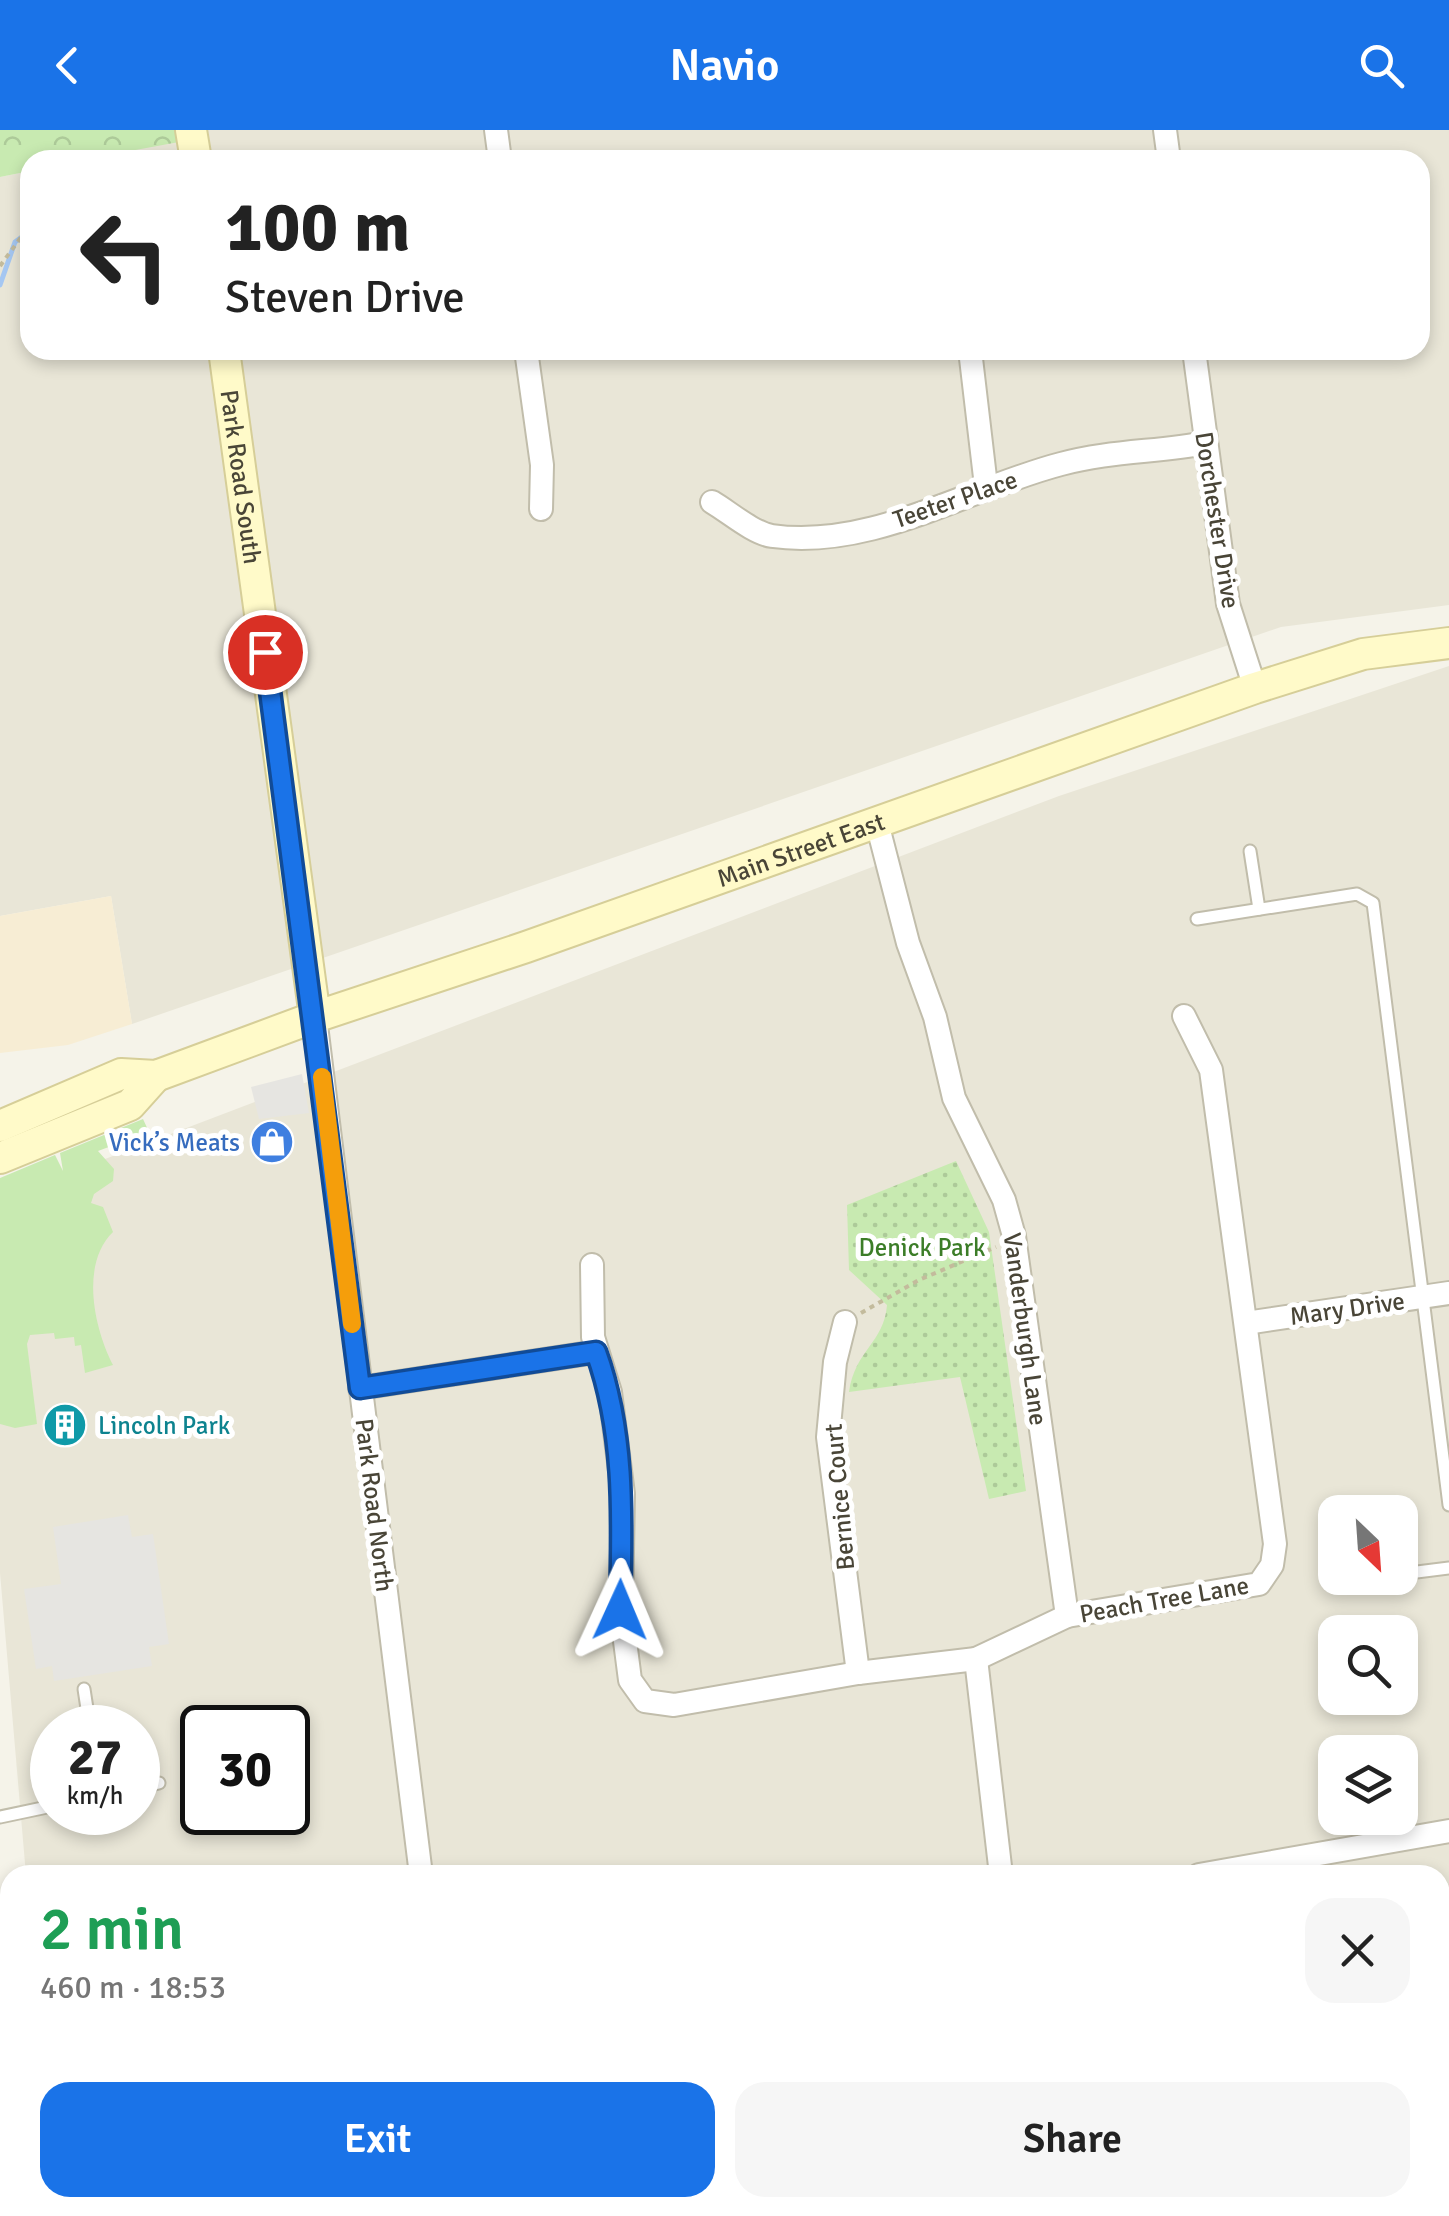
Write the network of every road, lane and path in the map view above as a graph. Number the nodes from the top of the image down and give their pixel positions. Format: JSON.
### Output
{"nodes":[{"id":1,"x":20,"y":239,"type":"edge"},
{"id":2,"x":0,"y":266,"type":"edge"},
{"id":3,"x":225,"y":360,"type":"edge"},
{"id":4,"x":527,"y":360,"type":"edge"},
{"id":5,"x":971,"y":360,"type":"edge"},
{"id":6,"x":1195,"y":360,"type":"edge"},
{"id":7,"x":1206,"y":443,"type":"junction"},
{"id":8,"x":986,"y":486,"type":"junction"},
{"id":9,"x":712,"y":502,"type":"dead end"},
{"id":10,"x":541,"y":509,"type":"dead end"},
{"id":11,"x":1449,"y":642,"type":"edge"},
{"id":12,"x":1255,"y":688,"type":"junction"},
{"id":13,"x":877,"y":823,"type":"junction"},
{"id":14,"x":1250,"y":851,"type":"dead end"},
{"id":15,"x":1259,"y":910,"type":"junction"},
{"id":16,"x":1197,"y":919,"type":"dead end"},
{"id":17,"x":1184,"y":1016,"type":"dead end"},
{"id":18,"x":314,"y":1017,"type":"junction"},
{"id":19,"x":156,"y":1076,"type":"junction"},
{"id":20,"x":0,"y":1111,"type":"edge"},
{"id":21,"x":32,"y":1113,"type":"junction"},
{"id":22,"x":0,"y":1126,"type":"edge"},
{"id":23,"x":0,"y":1158,"type":"edge"},
{"id":24,"x":996,"y":1247,"type":"dead end"},
{"id":25,"x":592,"y":1264,"type":"dead end"},
{"id":26,"x":1437,"y":1295,"type":"edge"},
{"id":27,"x":845,"y":1322,"type":"joint"},
{"id":28,"x":1246,"y":1323,"type":"junction"},
{"id":29,"x":596,"y":1352,"type":"junction"},
{"id":30,"x":360,"y":1388,"type":"junction"},
{"id":31,"x":1449,"y":1505,"type":"edge"},
{"id":32,"x":1449,"y":1568,"type":"edge"},
{"id":33,"x":1418,"y":1572,"type":"edge"},
{"id":34,"x":1066,"y":1616,"type":"junction"},
{"id":35,"x":976,"y":1659,"type":"junction"},
{"id":36,"x":858,"y":1673,"type":"junction"},
{"id":37,"x":84,"y":1690,"type":"dead end"},
{"id":38,"x":86,"y":1705,"type":"edge"},
{"id":39,"x":30,"y":1810,"type":"edge"},
{"id":40,"x":0,"y":1816,"type":"edge"},
{"id":41,"x":1449,"y":1831,"type":"edge"},
{"id":42,"x":419,"y":1865,"type":"edge"},
{"id":43,"x":1000,"y":1865,"type":"edge"},
{"id":44,"x":1256,"y":1865,"type":"edge"}],
"edges":[{"from":1,"to":2,"type":"path"},
{"from":3,"to":18,"type":"main road","name":"Park Road South"},
{"from":4,"to":10,"type":"street"},
{"from":5,"to":8,"type":"street"},
{"from":6,"to":7,"type":"street","name":"Dorchester Drive"},
{"from":7,"to":8,"type":"street","name":"Teeter Place"},
{"from":7,"to":12,"type":"street","name":"Dorchester Drive"},
{"from":8,"to":9,"type":"street","name":"Teeter Place"},
{"from":11,"to":12,"type":"main road","name":"Main Street East"},
{"from":12,"to":13,"type":"main road","name":"Main Street East"},
{"from":13,"to":18,"type":"main road","name":"Main Street East"},
{"from":13,"to":34,"type":"street","name":"Vanderburgh Lane"},
{"from":14,"to":15,"type":"lane"},
{"from":15,"to":16,"type":"lane"},
{"from":15,"to":26,"type":"lane"},
{"from":17,"to":28,"type":"street","name":"Peach Tree Lane"},
{"from":18,"to":19,"type":"main road","name":"Main Street East"},
{"from":18,"to":30,"type":"street","name":"Park Road North"},
{"from":19,"to":21,"type":"main road","name":"Main Street East"},
{"from":19,"to":23,"type":"main road","name":"Main Street East"},
{"from":20,"to":21,"type":"main road"},
{"from":21,"to":22,"type":"main road","name":"Main Street East"},
{"from":24,"to":27,"type":"path"},
{"from":25,"to":29,"type":"street","name":"Peach Tree Lane"},
{"from":26,"to":28,"type":"street","name":"Mary Drive"},
{"from":26,"to":31,"type":"lane"},
{"from":27,"to":36,"type":"street","name":"Bernice Court"},
{"from":28,"to":34,"type":"street","name":"Peach Tree Lane"},
{"from":29,"to":30,"type":"street"},
{"from":29,"to":36,"type":"street","name":"Peach Tree Lane"},
{"from":30,"to":42,"type":"street","name":"Park Road North"},
{"from":32,"to":33,"type":"lane"},
{"from":34,"to":35,"type":"street","name":"Peach Tree Lane"},
{"from":35,"to":36,"type":"street","name":"Peach Tree Lane"},
{"from":35,"to":43,"type":"street"},
{"from":37,"to":38,"type":"lane"},
{"from":39,"to":40,"type":"lane"},
{"from":41,"to":44,"type":"street"}]}
